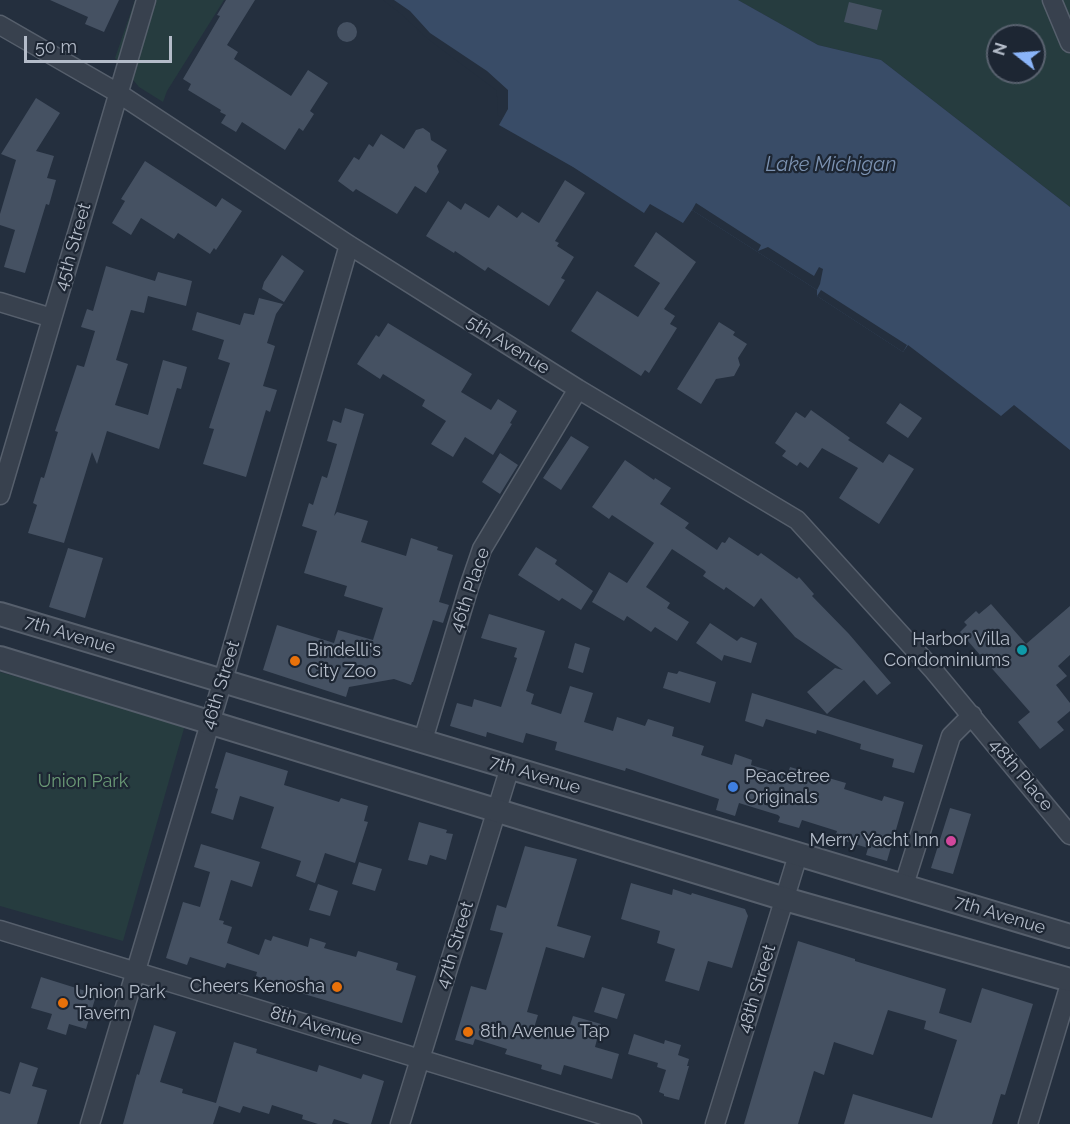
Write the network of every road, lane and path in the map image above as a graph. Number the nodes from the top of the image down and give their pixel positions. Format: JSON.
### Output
{"nodes":[{"id":1,"x":146,"y":0,"type":"edge"},
{"id":2,"x":1053,"y":0,"type":"edge"},
{"id":3,"x":0,"y":25,"type":"edge"},
{"id":4,"x":1070,"y":43,"type":"edge"},
{"id":5,"x":118,"y":93,"type":"junction"},
{"id":6,"x":349,"y":245,"type":"junction"},
{"id":7,"x":0,"y":302,"type":"edge"},
{"id":8,"x":52,"y":318,"type":"junction"},
{"id":9,"x":578,"y":389,"type":"junction"},
{"id":10,"x":0,"y":495,"type":"edge"},
{"id":11,"x":0,"y":614,"type":"edge"},
{"id":12,"x":0,"y":658,"type":"edge"},
{"id":13,"x":222,"y":680,"type":"junction"},
{"id":14,"x":972,"y":715,"type":"junction"},
{"id":15,"x":209,"y":723,"type":"junction"},
{"id":16,"x":423,"y":740,"type":"junction"},
{"id":17,"x":510,"y":767,"type":"junction"},
{"id":18,"x":497,"y":809,"type":"junction"},
{"id":19,"x":1070,"y":834,"type":"edge"},
{"id":20,"x":798,"y":855,"type":"junction"},
{"id":21,"x":904,"y":885,"type":"junction"},
{"id":22,"x":785,"y":899,"type":"junction"},
{"id":23,"x":0,"y":930,"type":"edge"},
{"id":24,"x":1070,"y":936,"type":"edge"},
{"id":25,"x":135,"y":970,"type":"junction"},
{"id":26,"x":1070,"y":982,"type":"edge"},
{"id":27,"x":420,"y":1058,"type":"junction"},
{"id":28,"x":90,"y":1124,"type":"edge"},
{"id":29,"x":400,"y":1124,"type":"edge"},
{"id":30,"x":632,"y":1124,"type":"edge"},
{"id":31,"x":716,"y":1124,"type":"edge"},
{"id":32,"x":1028,"y":1124,"type":"edge"}],
"edges":[{"from":1,"to":5,"type":"street","name":"45th Street"},
{"from":2,"to":4,"type":"street"},
{"from":3,"to":5,"type":"street","name":"5th Avenue"},
{"from":5,"to":6,"type":"street","name":"5th Avenue"},
{"from":5,"to":8,"type":"street","name":"45th Street"},
{"from":6,"to":9,"type":"street","name":"5th Avenue"},
{"from":6,"to":13,"type":"street","name":"46th Street"},
{"from":7,"to":8,"type":"street"},
{"from":8,"to":10,"type":"street","name":"45th Street"},
{"from":9,"to":14,"type":"street","name":"5th Avenue"},
{"from":9,"to":16,"type":"street","name":"46th Place"},
{"from":11,"to":13,"type":"street","name":"7th Avenue"},
{"from":12,"to":15,"type":"street"},
{"from":13,"to":15,"type":"street","name":"46th Street"},
{"from":13,"to":16,"type":"street","name":"7th Avenue"},
{"from":14,"to":19,"type":"street","name":"48th Place"},
{"from":14,"to":21,"type":"street"},
{"from":15,"to":18,"type":"street"},
{"from":15,"to":25,"type":"street","name":"46th Street"},
{"from":16,"to":17,"type":"street","name":"7th Avenue"},
{"from":17,"to":18,"type":"street","name":"47th Street"},
{"from":17,"to":20,"type":"street","name":"7th Avenue"},
{"from":18,"to":22,"type":"street"},
{"from":18,"to":27,"type":"street","name":"47th Street"},
{"from":20,"to":21,"type":"street","name":"7th Avenue"},
{"from":20,"to":22,"type":"street","name":"48th Street"},
{"from":21,"to":24,"type":"street","name":"7th Avenue"},
{"from":22,"to":26,"type":"street"},
{"from":22,"to":31,"type":"street","name":"48th Street"},
{"from":23,"to":25,"type":"street","name":"8th Avenue"},
{"from":25,"to":27,"type":"street","name":"8th Avenue"},
{"from":25,"to":28,"type":"street","name":"46th Street"},
{"from":26,"to":32,"type":"street"},
{"from":27,"to":29,"type":"street","name":"47th Street"},
{"from":27,"to":30,"type":"street","name":"8th Avenue"}]}
